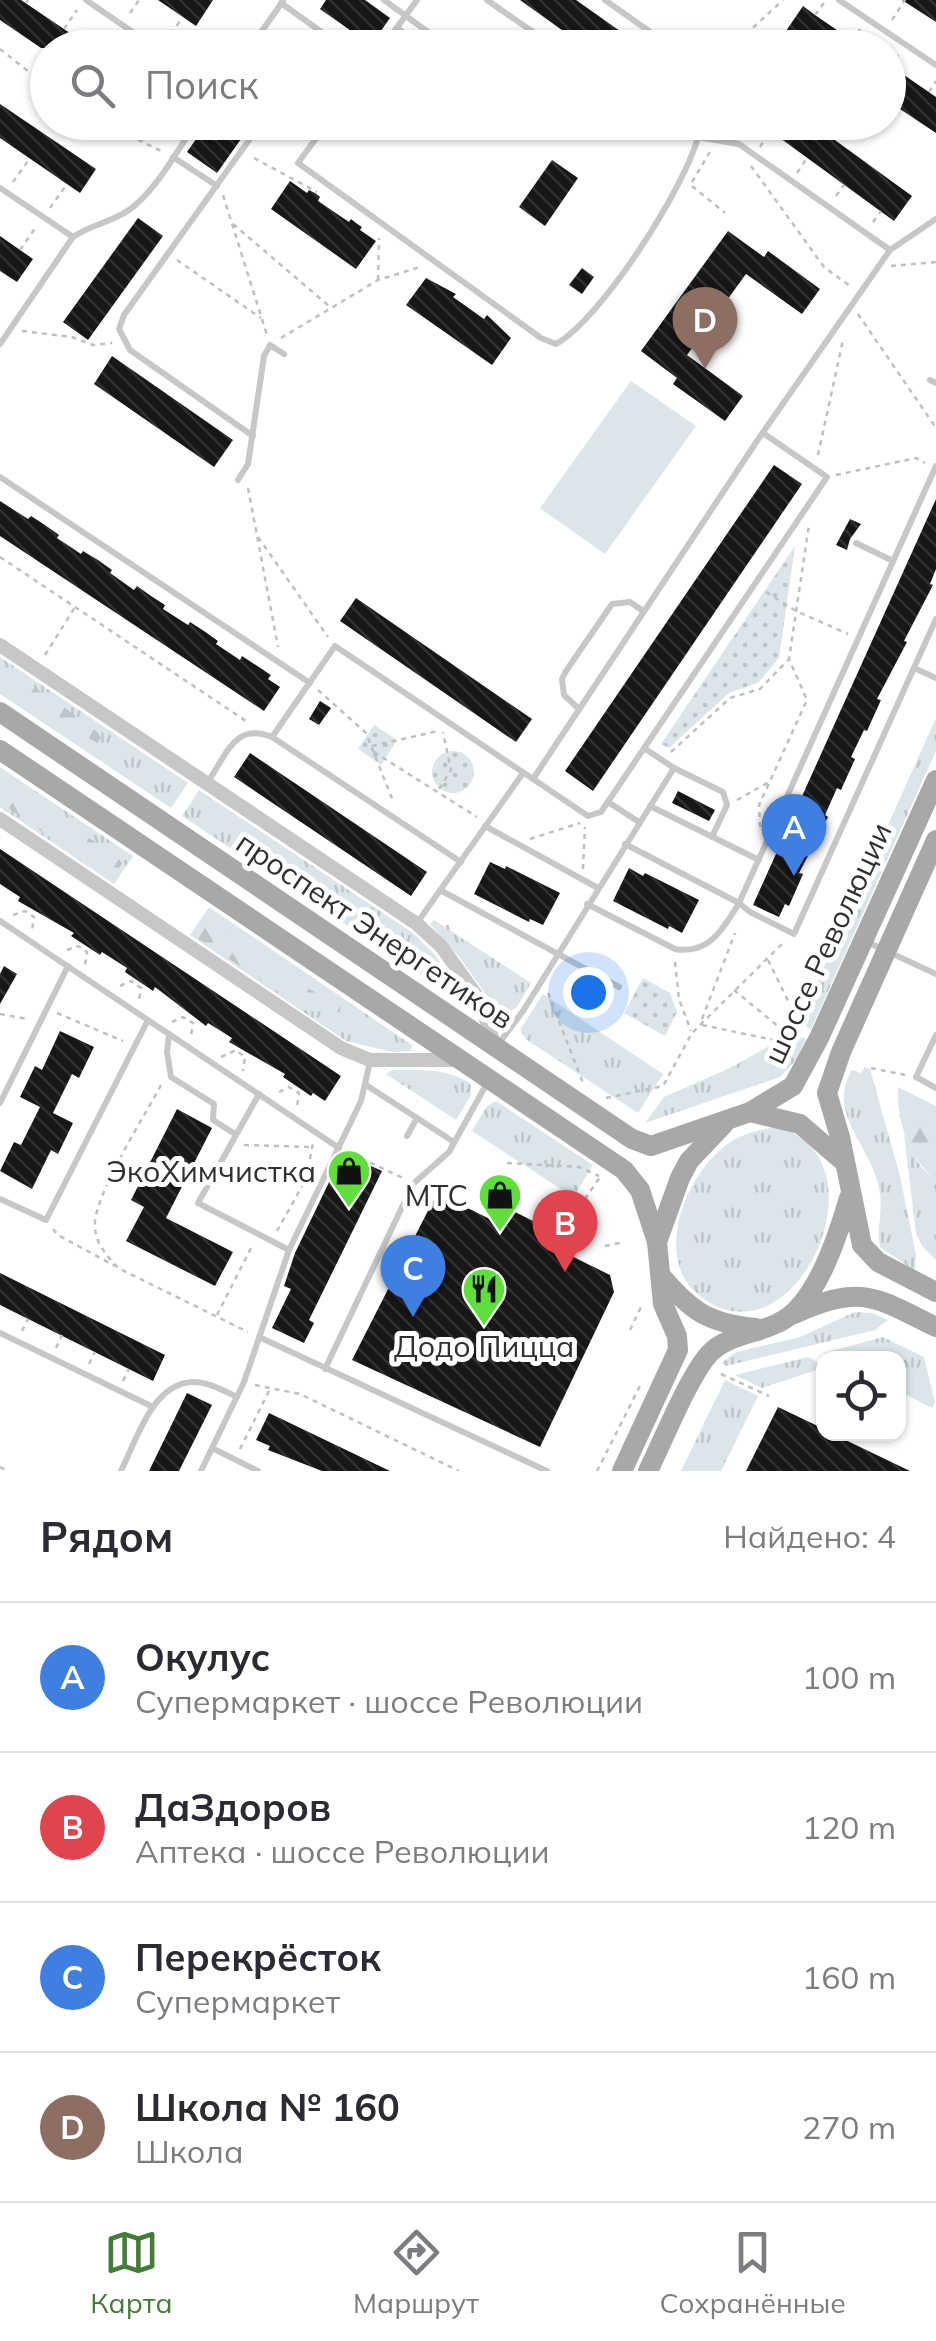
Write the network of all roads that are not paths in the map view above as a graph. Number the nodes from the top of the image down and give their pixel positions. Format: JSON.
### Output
{"nodes":[{"id":1,"x":85,"y":0,"type":"edge"},
{"id":2,"x":384,"y":0,"type":"edge"},
{"id":3,"x":417,"y":0,"type":"edge"},
{"id":4,"x":487,"y":0,"type":"edge"},
{"id":5,"x":606,"y":0,"type":"edge"},
{"id":6,"x":840,"y":0,"type":"edge"},
{"id":7,"x":282,"y":2,"type":"edge"},
{"id":8,"x":406,"y":16,"type":"junction"},
{"id":9,"x":397,"y":28,"type":"joint"},
{"id":10,"x":131,"y":30,"type":"edge"},
{"id":11,"x":263,"y":30,"type":"edge"},
{"id":12,"x":320,"y":30,"type":"edge"},
{"id":13,"x":400,"y":30,"type":"edge"},
{"id":14,"x":425,"y":30,"type":"edge"},
{"id":15,"x":530,"y":30,"type":"edge"},
{"id":16,"x":648,"y":30,"type":"edge"},
{"id":17,"x":884,"y":30,"type":"edge"},
{"id":18,"x":906,"y":45,"type":"edge"},
{"id":19,"x":936,"y":65,"type":"edge"},
{"id":20,"x":184,"y":140,"type":"edge"},
{"id":21,"x":249,"y":140,"type":"edge"},
{"id":22,"x":315,"y":140,"type":"edge"},
{"id":23,"x":697,"y":140,"type":"edge"},
{"id":24,"x":715,"y":140,"type":"edge"},
{"id":25,"x":173,"y":157,"type":"junction"},
{"id":26,"x":217,"y":186,"type":"junction"},
{"id":27,"x":3,"y":190,"type":"edge"},
{"id":28,"x":936,"y":220,"type":"edge"},
{"id":29,"x":73,"y":237,"type":"junction"},
{"id":30,"x":890,"y":250,"type":"junction"},
{"id":31,"x":0,"y":344,"type":"edge"},
{"id":32,"x":284,"y":354,"type":"dead end"},
{"id":33,"x":763,"y":433,"type":"junction"},
{"id":34,"x":253,"y":436,"type":"junction"},
{"id":35,"x":936,"y":467,"type":"edge"},
{"id":36,"x":0,"y":477,"type":"edge"},
{"id":37,"x":238,"y":480,"type":"dead end"},
{"id":38,"x":856,"y":544,"type":"dead end"},
{"id":39,"x":894,"y":561,"type":"junction"},
{"id":40,"x":643,"y":611,"type":"junction"},
{"id":41,"x":936,"y":620,"type":"edge"},
{"id":42,"x":0,"y":645,"type":"edge"},
{"id":43,"x":914,"y":668,"type":"junction"},
{"id":44,"x":936,"y":678,"type":"edge"},
{"id":45,"x":310,"y":683,"type":"junction"},
{"id":46,"x":578,"y":708,"type":"junction"},
{"id":47,"x":0,"y":712,"type":"edge"},
{"id":48,"x":272,"y":738,"type":"junction"},
{"id":49,"x":644,"y":748,"type":"junction"},
{"id":50,"x":0,"y":750,"type":"edge"},
{"id":51,"x":674,"y":768,"type":"junction"},
{"id":52,"x":523,"y":773,"type":"junction"},
{"id":53,"x":532,"y":780,"type":"junction"},
{"id":54,"x":936,"y":780,"type":"edge"},
{"id":55,"x":208,"y":783,"type":"junction"},
{"id":56,"x":608,"y":802,"type":"junction"},
{"id":57,"x":650,"y":806,"type":"junction"},
{"id":58,"x":0,"y":819,"type":"edge"},
{"id":59,"x":640,"y":822,"type":"junction"},
{"id":60,"x":485,"y":826,"type":"junction"},
{"id":61,"x":712,"y":837,"type":"junction"},
{"id":62,"x":936,"y":840,"type":"edge"},
{"id":63,"x":625,"y":844,"type":"junction"},
{"id":64,"x":760,"y":856,"type":"junction"},
{"id":65,"x":461,"y":862,"type":"junction"},
{"id":66,"x":598,"y":888,"type":"junction"},
{"id":67,"x":440,"y":890,"type":"junction"},
{"id":68,"x":739,"y":903,"type":"junction"},
{"id":69,"x":587,"y":904,"type":"junction"},
{"id":70,"x":0,"y":921,"type":"edge"},
{"id":71,"x":416,"y":924,"type":"junction"},
{"id":72,"x":863,"y":940,"type":"junction"},
{"id":73,"x":886,"y":951,"type":"junction"},
{"id":74,"x":557,"y":955,"type":"junction"},
{"id":75,"x":68,"y":966,"type":"junction"},
{"id":76,"x":936,"y":974,"type":"edge"},
{"id":77,"x":618,"y":987,"type":"dead end"},
{"id":78,"x":148,"y":1020,"type":"junction"},
{"id":79,"x":169,"y":1034,"type":"junction"},
{"id":80,"x":936,"y":1035,"type":"edge"},
{"id":81,"x":496,"y":1047,"type":"junction"},
{"id":82,"x":370,"y":1060,"type":"junction"},
{"id":83,"x":461,"y":1060,"type":"junction"},
{"id":84,"x":489,"y":1079,"type":"junction"},
{"id":85,"x":366,"y":1085,"type":"junction"},
{"id":86,"x":936,"y":1088,"type":"edge"},
{"id":87,"x":262,"y":1096,"type":"junction"},
{"id":88,"x":0,"y":1103,"type":"edge"},
{"id":89,"x":750,"y":1112,"type":"junction"},
{"id":90,"x":417,"y":1118,"type":"junction"},
{"id":91,"x":728,"y":1119,"type":"junction"},
{"id":92,"x":235,"y":1134,"type":"junction"},
{"id":93,"x":407,"y":1136,"type":"dead end"},
{"id":94,"x":454,"y":1142,"type":"junction"},
{"id":95,"x":339,"y":1148,"type":"junction"},
{"id":96,"x":844,"y":1162,"type":"junction"},
{"id":97,"x":850,"y":1196,"type":"junction"},
{"id":98,"x":0,"y":1200,"type":"edge"},
{"id":99,"x":657,"y":1242,"type":"junction"},
{"id":100,"x":289,"y":1250,"type":"junction"},
{"id":101,"x":661,"y":1276,"type":"junction"},
{"id":102,"x":936,"y":1292,"type":"edge"},
{"id":103,"x":792,"y":1315,"type":"junction"},
{"id":104,"x":936,"y":1327,"type":"edge"},
{"id":105,"x":762,"y":1328,"type":"junction"},
{"id":106,"x":0,"y":1333,"type":"edge"},
{"id":107,"x":259,"y":1337,"type":"junction"},
{"id":108,"x":325,"y":1369,"type":"junction"},
{"id":109,"x":237,"y":1397,"type":"junction"},
{"id":110,"x":153,"y":1407,"type":"junction"},
{"id":111,"x":212,"y":1448,"type":"junction"},
{"id":112,"x":121,"y":1471,"type":"edge"},
{"id":113,"x":200,"y":1471,"type":"edge"},
{"id":114,"x":258,"y":1471,"type":"edge"},
{"id":115,"x":546,"y":1471,"type":"edge"},
{"id":116,"x":622,"y":1471,"type":"edge"},
{"id":117,"x":648,"y":1471,"type":"edge"}],
"edges":[{"from":1,"to":10,"type":"lane"},
{"from":2,"to":8,"type":"lane"},
{"from":3,"to":8,"type":"lane"},
{"from":4,"to":15,"type":"lane"},
{"from":5,"to":16,"type":"lane"},
{"from":6,"to":17,"type":"lane"},
{"from":7,"to":11,"type":"lane"},
{"from":7,"to":12,"type":"lane"},
{"from":8,"to":9,"type":"lane"},
{"from":8,"to":14,"type":"lane"},
{"from":9,"to":13,"type":"lane"},
{"from":18,"to":19,"type":"lane"},
{"from":20,"to":25,"type":"lane"},
{"from":21,"to":26,"type":"lane"},
{"from":22,"to":23,"type":"lane"},
{"from":24,"to":30,"type":"lane"},
{"from":25,"to":26,"type":"lane"},
{"from":25,"to":29,"type":"lane"},
{"from":26,"to":34,"type":"lane"},
{"from":27,"to":29,"type":"lane"},
{"from":28,"to":30,"type":"lane"},
{"from":29,"to":31,"type":"lane"},
{"from":30,"to":33,"type":"lane"},
{"from":32,"to":34,"type":"lane"},
{"from":33,"to":40,"type":"lane"},
{"from":33,"to":49,"type":"lane"},
{"from":34,"to":37,"type":"lane"},
{"from":35,"to":39,"type":"lane"},
{"from":36,"to":45,"type":"lane"},
{"from":38,"to":39,"type":"lane"},
{"from":39,"to":64,"type":"lane"},
{"from":40,"to":46,"type":"lane"},
{"from":40,"to":46,"type":"lane"},
{"from":41,"to":43,"type":"lane"},
{"from":42,"to":55,"type":"street"},
{"from":43,"to":44,"type":"lane"},
{"from":43,"to":68,"type":"lane"},
{"from":45,"to":48,"type":"lane"},
{"from":45,"to":52,"type":"lane"},
{"from":46,"to":53,"type":"lane"},
{"from":47,"to":81,"type":"main road","name":"проспект Энергетиков"},
{"from":48,"to":55,"type":"lane"},
{"from":48,"to":65,"type":"lane"},
{"from":49,"to":51,"type":"lane"},
{"from":49,"to":56,"type":"lane"},
{"from":50,"to":83,"type":"main road","name":"проспект Энергетиков"},
{"from":51,"to":57,"type":"lane"},
{"from":51,"to":61,"type":"lane"},
{"from":52,"to":53,"type":"lane"},
{"from":52,"to":60,"type":"lane"},
{"from":53,"to":56,"type":"lane"},
{"from":54,"to":72,"type":"main road","name":"шоссе Революции"},
{"from":55,"to":71,"type":"street"},
{"from":56,"to":59,"type":"lane"},
{"from":57,"to":59,"type":"lane"},
{"from":57,"to":61,"type":"lane"},
{"from":58,"to":82,"type":"street"},
{"from":59,"to":63,"type":"lane"},
{"from":60,"to":65,"type":"lane"},
{"from":60,"to":66,"type":"lane"},
{"from":61,"to":64,"type":"lane"},
{"from":62,"to":73,"type":"main road","name":"шоссе Революции"},
{"from":63,"to":66,"type":"lane"},
{"from":63,"to":68,"type":"lane"},
{"from":64,"to":68,"type":"lane"},
{"from":65,"to":67,"type":"lane"},
{"from":66,"to":69,"type":"lane"},
{"from":67,"to":71,"type":"lane"},
{"from":67,"to":74,"type":"lane"},
{"from":68,"to":69,"type":"lane"},
{"from":69,"to":74,"type":"lane"},
{"from":70,"to":75,"type":"lane"},
{"from":71,"to":81,"type":"street"},
{"from":72,"to":73,"type":"lane"},
{"from":72,"to":89,"type":"main road","name":"шоссе Революции"},
{"from":73,"to":76,"type":"lane"},
{"from":73,"to":96,"type":"main road","name":"шоссе Революции"},
{"from":74,"to":77,"type":"lane"},
{"from":74,"to":81,"type":"lane"},
{"from":75,"to":78,"type":"lane"},
{"from":75,"to":88,"type":"lane"},
{"from":78,"to":79,"type":"lane"},
{"from":78,"to":98,"type":"lane"},
{"from":79,"to":87,"type":"lane"},
{"from":79,"to":92,"type":"lane"},
{"from":80,"to":86,"type":"lane"},
{"from":81,"to":91,"type":"main road","name":"проспект Энергетиков"},
{"from":82,"to":83,"type":"street"},
{"from":82,"to":85,"type":"lane"},
{"from":83,"to":84,"type":"main road","name":"проспект Энергетиков"},
{"from":84,"to":94,"type":"lane"},
{"from":84,"to":99,"type":"main road","name":"проспект Энергетиков"},
{"from":85,"to":90,"type":"lane"},
{"from":85,"to":95,"type":"lane"},
{"from":87,"to":92,"type":"lane"},
{"from":87,"to":95,"type":"lane"},
{"from":89,"to":91,"type":"main road","name":"шоссе Революции"},
{"from":89,"to":96,"type":"main road"},
{"from":90,"to":93,"type":"lane"},
{"from":90,"to":94,"type":"lane"},
{"from":91,"to":99,"type":"main road","name":"шоссе Революции"},
{"from":92,"to":100,"type":"lane"},
{"from":94,"to":108,"type":"lane"},
{"from":95,"to":100,"type":"lane"},
{"from":96,"to":97,"type":"main road","name":"шоссе Революции"},
{"from":97,"to":102,"type":"main road"},
{"from":97,"to":103,"type":"main road","name":"шоссе Революции"},
{"from":99,"to":101,"type":"main road","name":"шоссе Революции"},
{"from":100,"to":107,"type":"lane"},
{"from":101,"to":105,"type":"main road"},
{"from":101,"to":116,"type":"main road","name":"шоссе Революции"},
{"from":103,"to":104,"type":"main road"},
{"from":103,"to":105,"type":"main road"},
{"from":105,"to":117,"type":"main road"},
{"from":106,"to":110,"type":"lane"},
{"from":107,"to":108,"type":"lane"},
{"from":107,"to":109,"type":"lane"},
{"from":108,"to":115,"type":"lane"},
{"from":109,"to":110,"type":"lane"},
{"from":109,"to":111,"type":"lane"},
{"from":110,"to":112,"type":"lane"},
{"from":111,"to":113,"type":"lane"},
{"from":111,"to":114,"type":"lane"}]}
